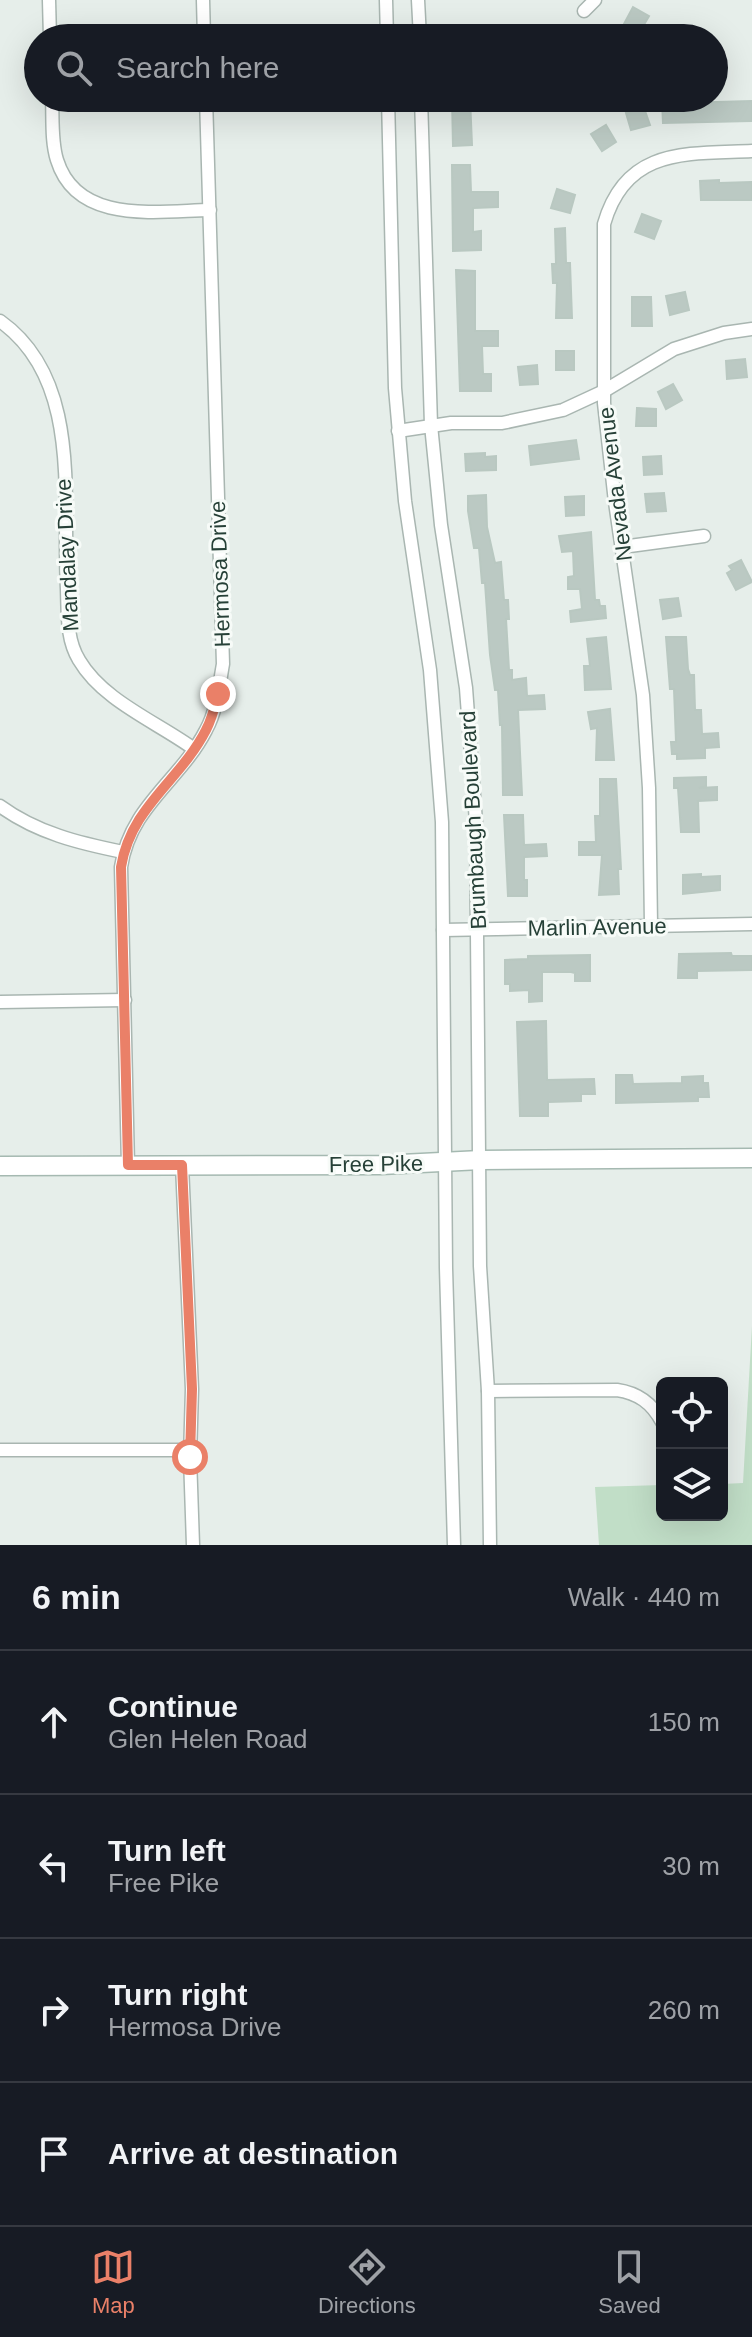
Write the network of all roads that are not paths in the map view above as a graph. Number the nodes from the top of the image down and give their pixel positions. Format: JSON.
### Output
{"nodes":[{"id":1,"x":49,"y":0,"type":"edge"},
{"id":2,"x":203,"y":0,"type":"edge"},
{"id":3,"x":386,"y":0,"type":"edge"},
{"id":4,"x":418,"y":0,"type":"edge"},
{"id":5,"x":595,"y":0,"type":"edge"},
{"id":6,"x":584,"y":11,"type":"dead end"},
{"id":7,"x":50,"y":24,"type":"edge"},
{"id":8,"x":204,"y":24,"type":"edge"},
{"id":9,"x":387,"y":24,"type":"edge"},
{"id":10,"x":419,"y":24,"type":"edge"},
{"id":11,"x":53,"y":112,"type":"edge"},
{"id":12,"x":206,"y":112,"type":"edge"},
{"id":13,"x":388,"y":112,"type":"edge"},
{"id":14,"x":421,"y":112,"type":"edge"},
{"id":15,"x":752,"y":151,"type":"edge"},
{"id":16,"x":210,"y":210,"type":"junction"},
{"id":17,"x":0,"y":321,"type":"edge"},
{"id":18,"x":752,"y":329,"type":"edge"},
{"id":19,"x":604,"y":391,"type":"junction"},
{"id":20,"x":431,"y":425,"type":"junction"},
{"id":21,"x":398,"y":431,"type":"junction"},
{"id":22,"x":704,"y":536,"type":"dead end"},
{"id":23,"x":622,"y":547,"type":"junction"},
{"id":24,"x":194,"y":749,"type":"junction"},
{"id":25,"x":0,"y":806,"type":"edge"},
{"id":26,"x":123,"y":852,"type":"junction"},
{"id":27,"x":752,"y":924,"type":"edge"},
{"id":28,"x":651,"y":925,"type":"junction"},
{"id":29,"x":478,"y":929,"type":"junction"},
{"id":30,"x":443,"y":930,"type":"junction"},
{"id":31,"x":125,"y":1000,"type":"junction"},
{"id":32,"x":0,"y":1002,"type":"edge"},
{"id":33,"x":752,"y":1158,"type":"edge"},
{"id":34,"x":481,"y":1160,"type":"junction"},
{"id":35,"x":447,"y":1162,"type":"junction"},
{"id":36,"x":128,"y":1165,"type":"junction"},
{"id":37,"x":182,"y":1165,"type":"junction"},
{"id":38,"x":0,"y":1166,"type":"edge"},
{"id":39,"x":488,"y":1391,"type":"junction"},
{"id":40,"x":656,"y":1413,"type":"edge"},
{"id":41,"x":0,"y":1450,"type":"edge"},
{"id":42,"x":191,"y":1450,"type":"junction"},
{"id":43,"x":193,"y":1545,"type":"edge"},
{"id":44,"x":454,"y":1545,"type":"edge"},
{"id":45,"x":490,"y":1545,"type":"edge"}],
"edges":[{"from":1,"to":7,"type":"street"},
{"from":2,"to":8,"type":"street"},
{"from":3,"to":9,"type":"street"},
{"from":4,"to":10,"type":"street"},
{"from":5,"to":6,"type":"street"},
{"from":11,"to":16,"type":"street"},
{"from":12,"to":16,"type":"street","name":"Hermosa Drive"},
{"from":13,"to":21,"type":"street","name":"Brumbaugh Boulevard"},
{"from":14,"to":20,"type":"street","name":"Brumbaugh Boulevard"},
{"from":15,"to":19,"type":"street","name":"Nevada Avenue"},
{"from":16,"to":24,"type":"street","name":"Hermosa Drive"},
{"from":17,"to":24,"type":"street","name":"Mandalay Drive"},
{"from":18,"to":19,"type":"street"},
{"from":19,"to":20,"type":"street"},
{"from":19,"to":23,"type":"street","name":"Nevada Avenue"},
{"from":20,"to":21,"type":"street"},
{"from":20,"to":29,"type":"street","name":"Brumbaugh Boulevard"},
{"from":21,"to":30,"type":"street","name":"Brumbaugh Boulevard"},
{"from":22,"to":23,"type":"street"},
{"from":23,"to":28,"type":"street","name":"Nevada Avenue"},
{"from":24,"to":26,"type":"street","name":"Hermosa Drive"},
{"from":25,"to":26,"type":"street"},
{"from":26,"to":31,"type":"street","name":"Hermosa Drive"},
{"from":27,"to":28,"type":"street","name":"Marlin Avenue"},
{"from":28,"to":29,"type":"street","name":"Marlin Avenue"},
{"from":29,"to":30,"type":"street","name":"Marlin Avenue"},
{"from":29,"to":34,"type":"street","name":"Brumbaugh Boulevard"},
{"from":30,"to":35,"type":"street","name":"Brumbaugh Boulevard"},
{"from":31,"to":32,"type":"street"},
{"from":31,"to":36,"type":"street","name":"Hermosa Drive"},
{"from":33,"to":34,"type":"main road","name":"Free Pike"},
{"from":34,"to":35,"type":"main road","name":"Free Pike"},
{"from":34,"to":39,"type":"street","name":"Brumbaugh Boulevard"},
{"from":35,"to":37,"type":"main road","name":"Free Pike"},
{"from":35,"to":44,"type":"street","name":"Brumbaugh Boulevard"},
{"from":36,"to":37,"type":"main road","name":"Free Pike"},
{"from":36,"to":38,"type":"main road","name":"Free Pike"},
{"from":37,"to":42,"type":"street"},
{"from":39,"to":40,"type":"street"},
{"from":39,"to":45,"type":"street","name":"Brumbaugh Boulevard"},
{"from":41,"to":42,"type":"street"},
{"from":42,"to":43,"type":"street"}]}
